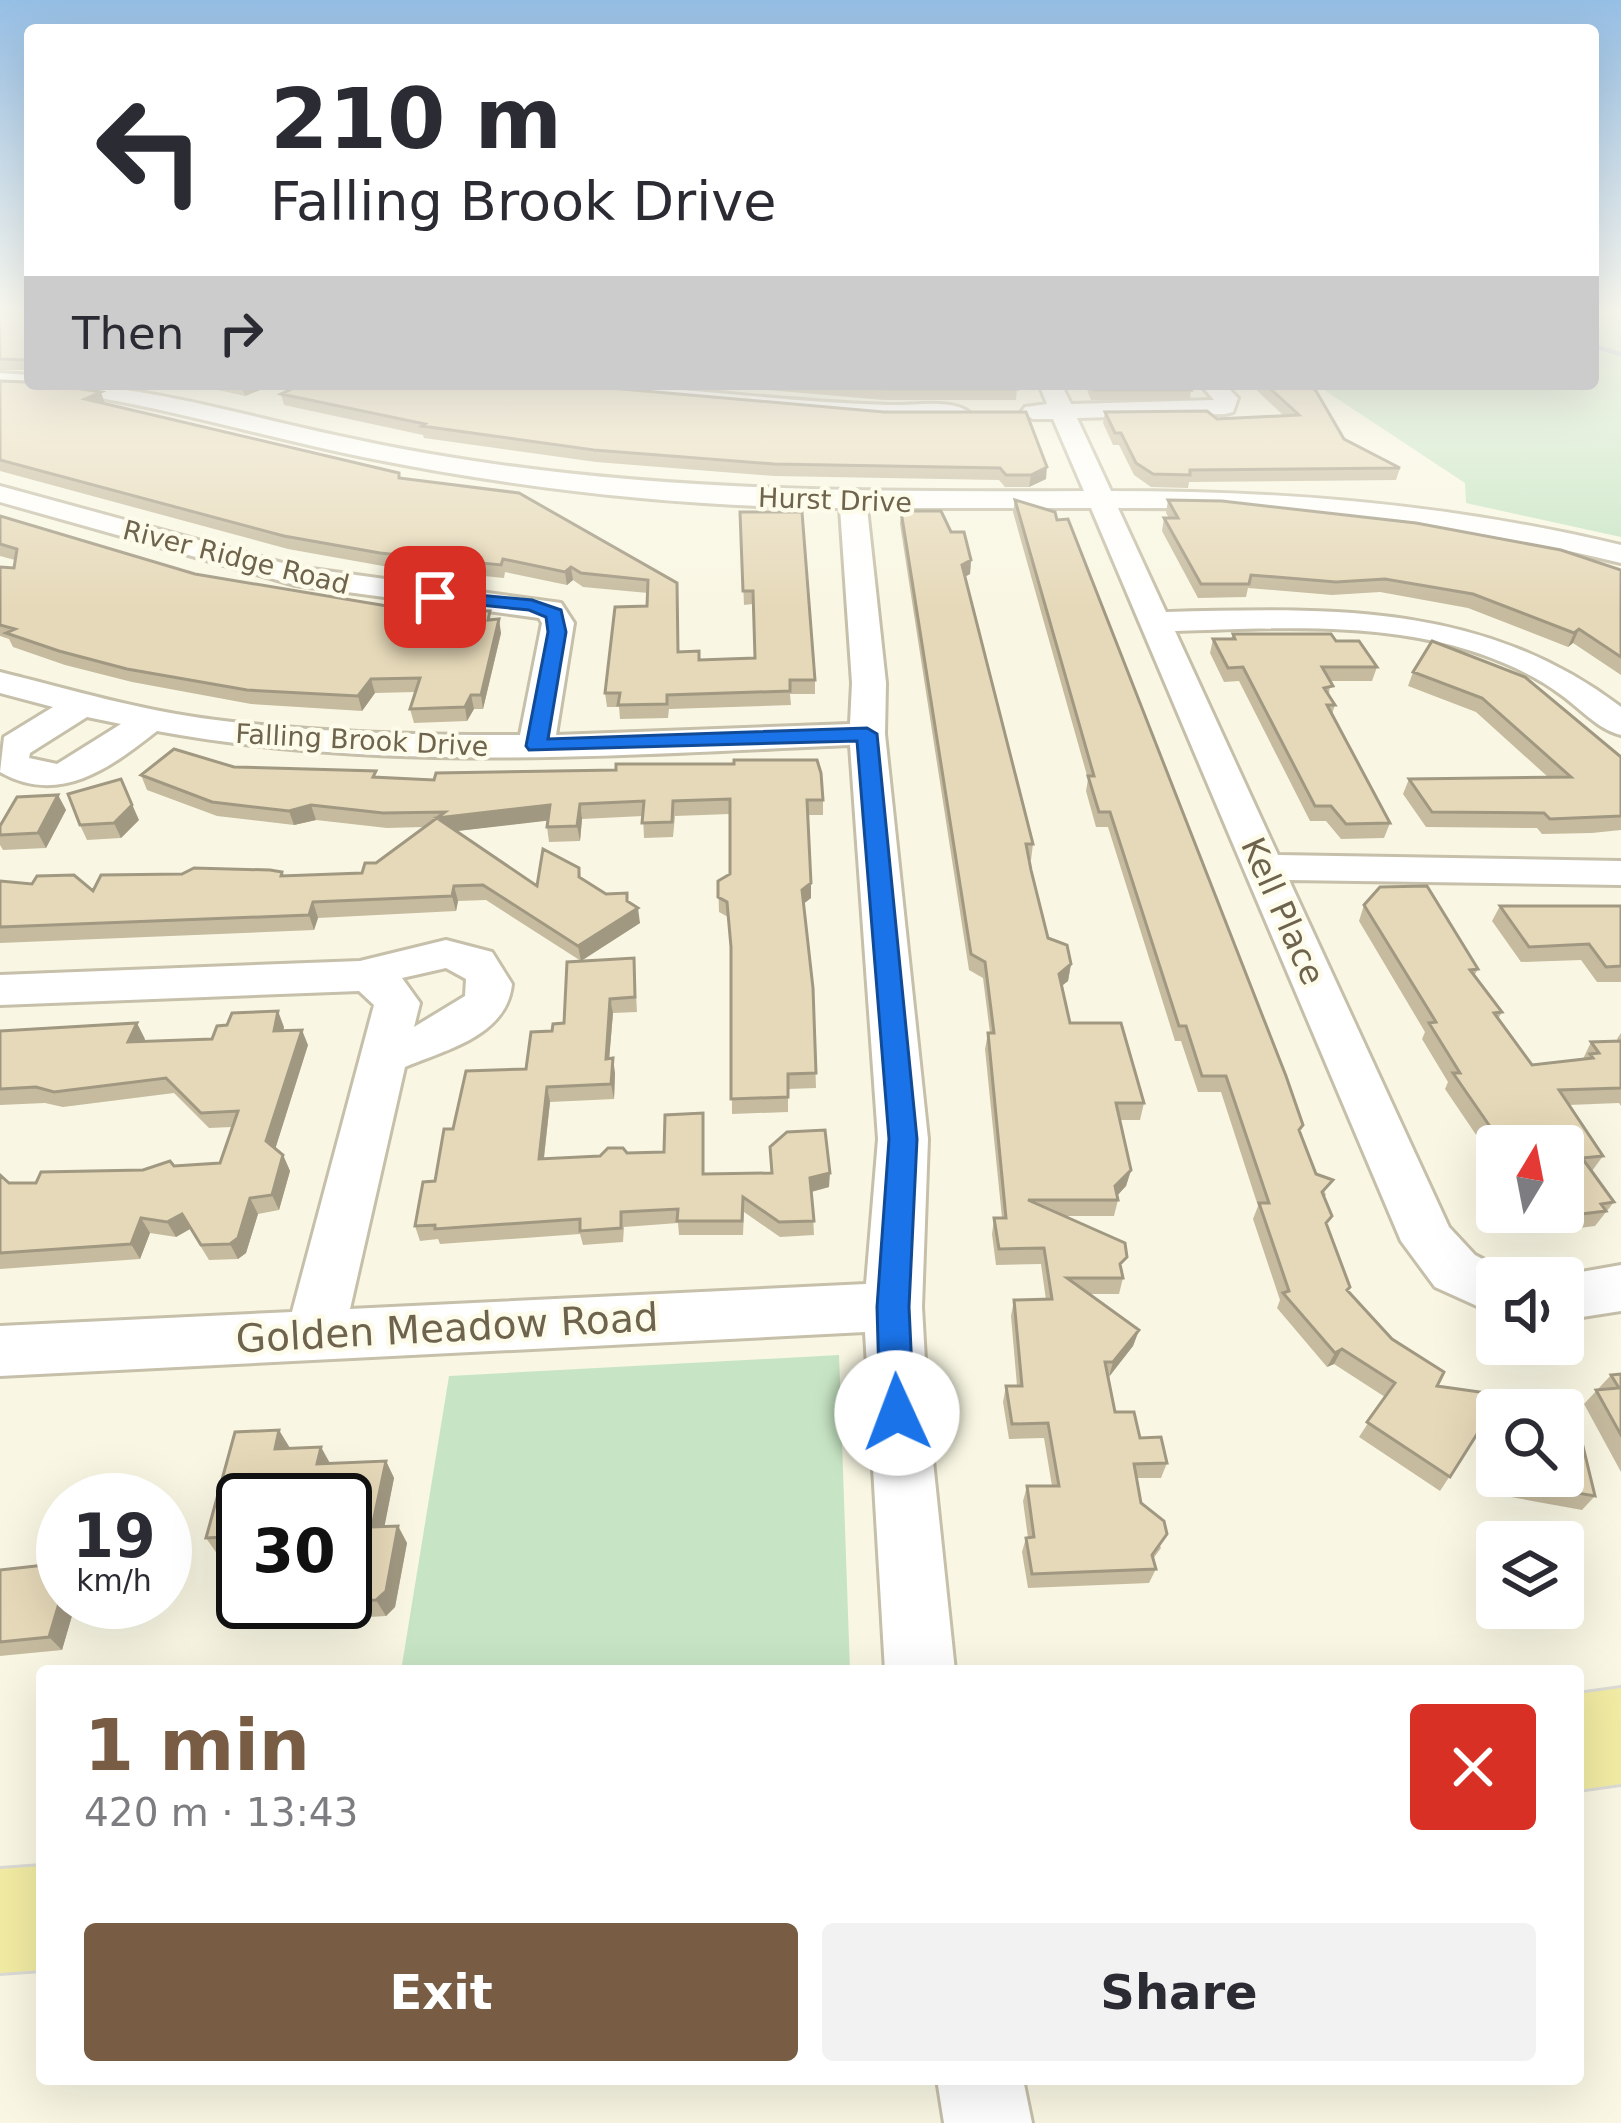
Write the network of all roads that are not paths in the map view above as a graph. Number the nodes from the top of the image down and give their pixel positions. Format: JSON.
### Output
{"nodes":[{"id":1,"x":213,"y":413,"type":"edge"},
{"id":2,"x":234,"y":413,"type":"edge"},
{"id":3,"x":1062,"y":413,"type":"edge"},
{"id":4,"x":226,"y":416,"type":"junction"},
{"id":5,"x":0,"y":494,"type":"edge"},
{"id":6,"x":853,"y":502,"type":"junction"},
{"id":7,"x":1103,"y":502,"type":"junction"},
{"id":8,"x":1621,"y":554,"type":"edge"},
{"id":9,"x":1154,"y":622,"type":"junction"},
{"id":10,"x":0,"y":682,"type":"edge"},
{"id":11,"x":78,"y":707,"type":"junction"},
{"id":12,"x":146,"y":722,"type":"junction"},
{"id":13,"x":1621,"y":724,"type":"edge"},
{"id":14,"x":867,"y":734,"type":"junction"},
{"id":15,"x":536,"y":746,"type":"junction"},
{"id":16,"x":1264,"y":867,"type":"junction"},
{"id":17,"x":1621,"y":873,"type":"edge"},
{"id":18,"x":364,"y":976,"type":"junction"},
{"id":19,"x":0,"y":990,"type":"edge"},
{"id":20,"x":386,"y":1057,"type":"junction"},
{"id":21,"x":1476,"y":1281,"type":"edge"},
{"id":22,"x":1621,"y":1288,"type":"edge"},
{"id":23,"x":1584,"y":1293,"type":"edge"},
{"id":24,"x":893,"y":1307,"type":"junction"},
{"id":25,"x":315,"y":1334,"type":"junction"},
{"id":26,"x":0,"y":1351,"type":"edge"},
{"id":27,"x":919,"y":1665,"type":"edge"},
{"id":28,"x":1621,"y":1736,"type":"edge"},
{"id":29,"x":1584,"y":1741,"type":"edge"},
{"id":30,"x":36,"y":1919,"type":"edge"},
{"id":31,"x":0,"y":1922,"type":"edge"},
{"id":32,"x":981,"y":2085,"type":"edge"},
{"id":33,"x":988,"y":2123,"type":"edge"}],
"edges":[{"from":1,"to":4,"type":"street","name":"Hurst Drive"},
{"from":2,"to":4,"type":"street"},
{"from":3,"to":7,"type":"street","name":"Kell Place"},
{"from":4,"to":6,"type":"street","name":"Hurst Drive"},
{"from":5,"to":15,"type":"street","name":"River Ridge Road"},
{"from":6,"to":7,"type":"street","name":"Hurst Drive"},
{"from":6,"to":14,"type":"street"},
{"from":7,"to":8,"type":"street","name":"Hurst Drive"},
{"from":7,"to":9,"type":"street","name":"Kell Place"},
{"from":9,"to":13,"type":"street"},
{"from":9,"to":16,"type":"street","name":"Kell Place"},
{"from":10,"to":11,"type":"street","name":"Falling Brook Drive"},
{"from":11,"to":12,"type":"street","name":"Falling Brook Drive"},
{"from":11,"to":12,"type":"street"},
{"from":12,"to":15,"type":"street","name":"Falling Brook Drive"},
{"from":14,"to":15,"type":"street","name":"Falling Brook Drive"},
{"from":14,"to":24,"type":"street"},
{"from":16,"to":17,"type":"street"},
{"from":16,"to":21,"type":"street","name":"Kell Place"},
{"from":18,"to":19,"type":"street"},
{"from":18,"to":20,"type":"street"},
{"from":18,"to":20,"type":"street"},
{"from":20,"to":25,"type":"street"},
{"from":22,"to":23,"type":"street"},
{"from":24,"to":25,"type":"street","name":"Golden Meadow Road"},
{"from":24,"to":27,"type":"street"},
{"from":25,"to":26,"type":"street","name":"Golden Meadow Road"},
{"from":28,"to":29,"type":"main road"},
{"from":30,"to":31,"type":"main road"},
{"from":32,"to":33,"type":"street"}]}
